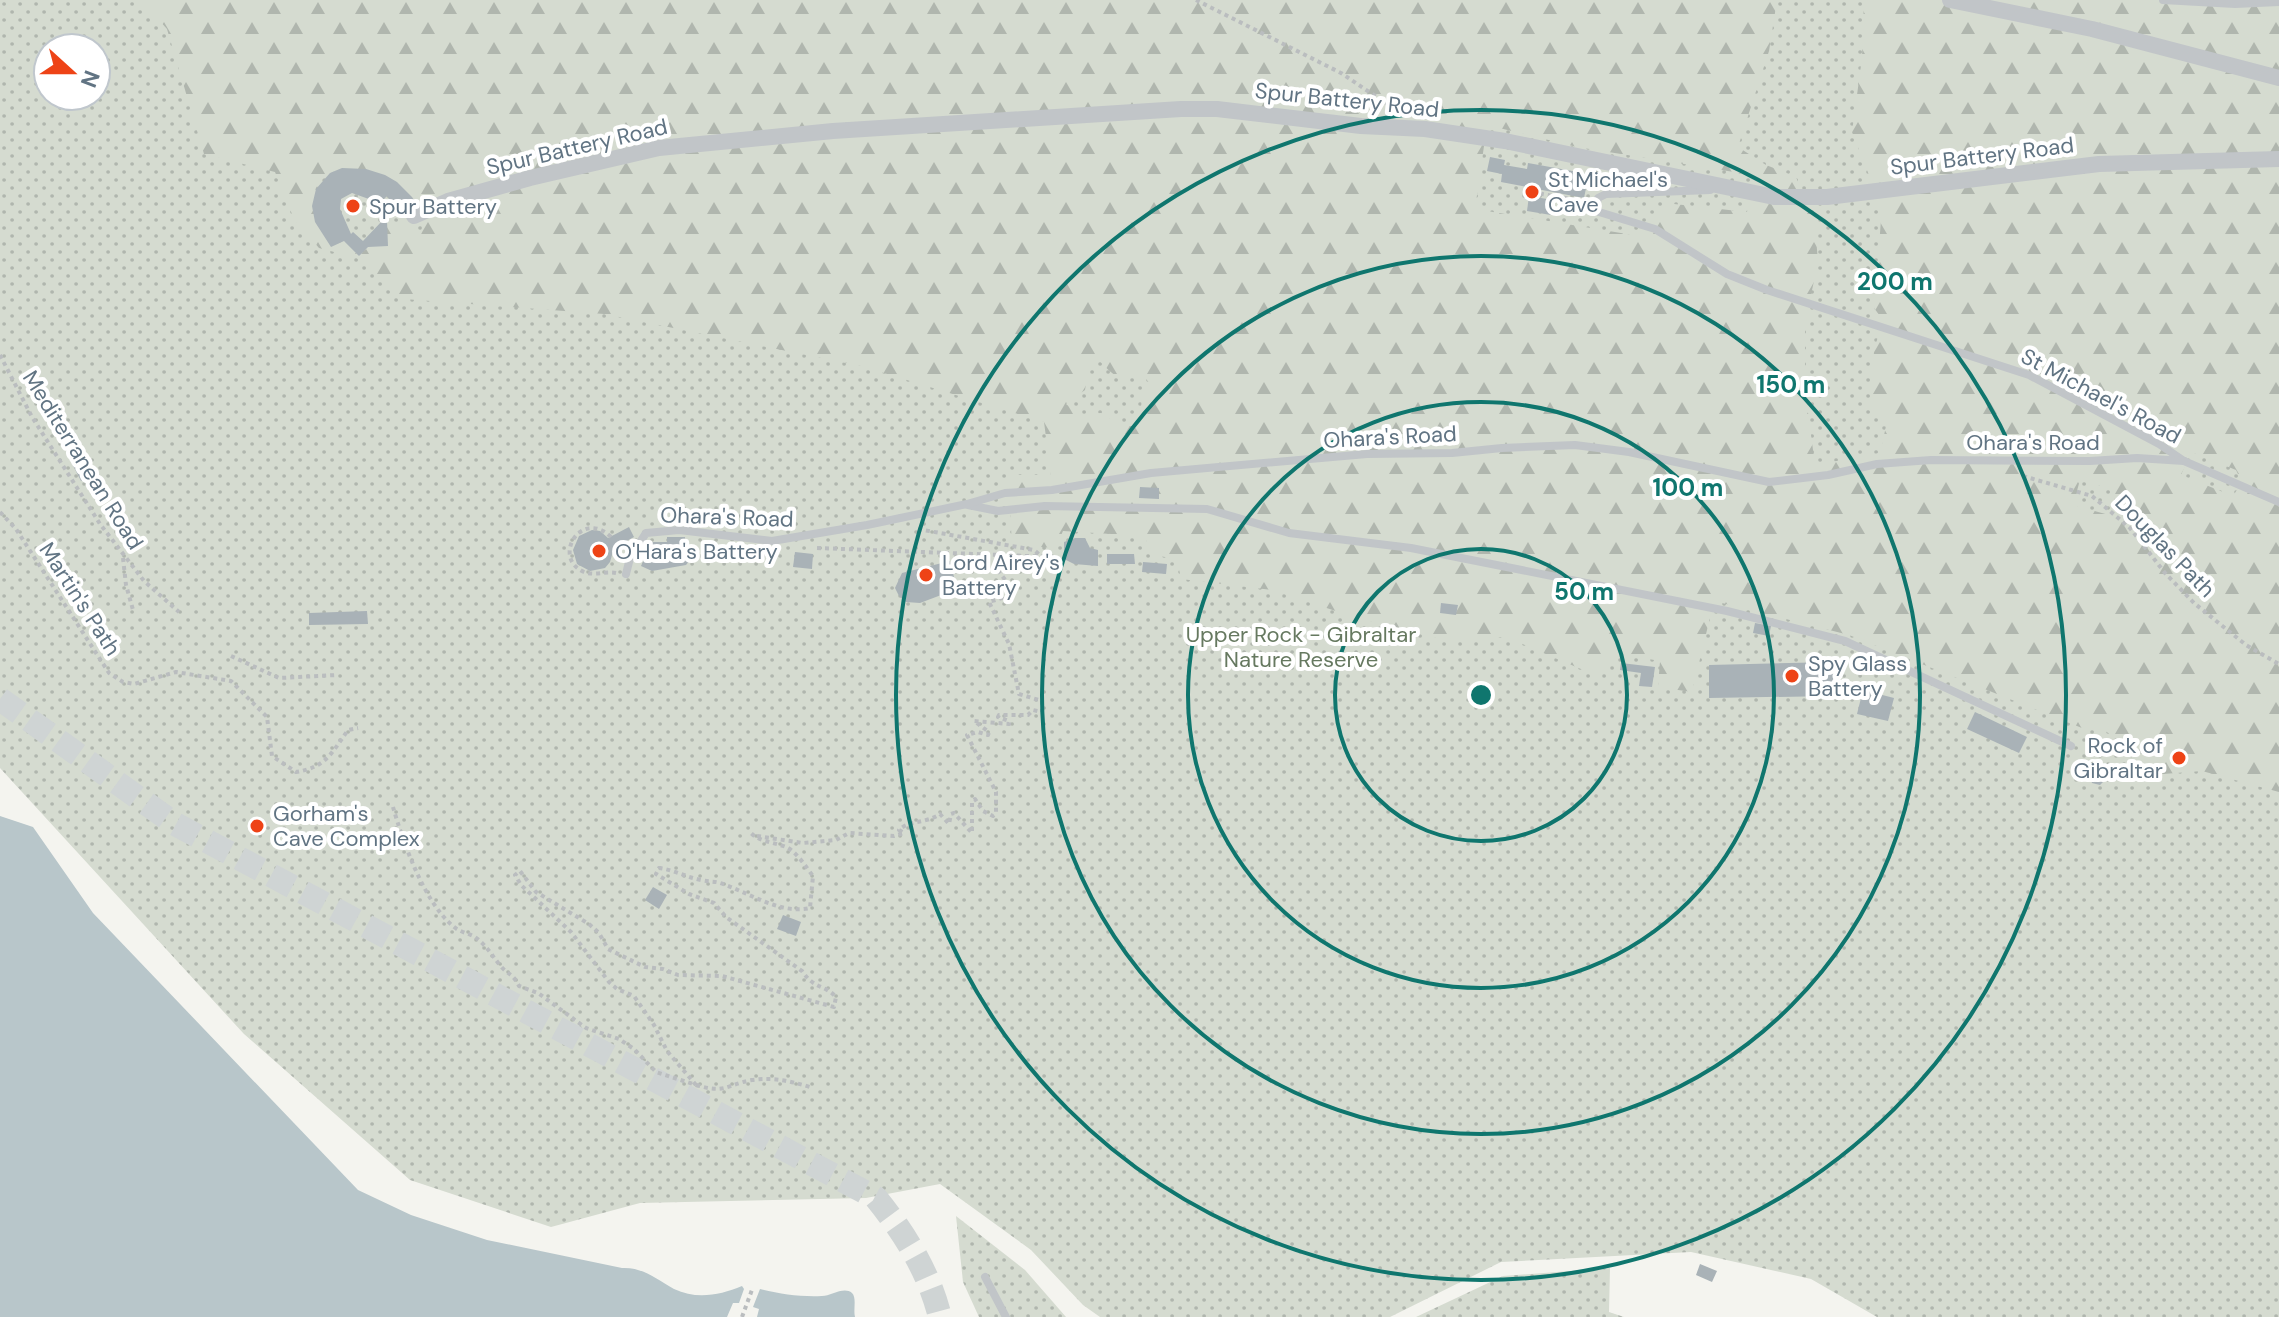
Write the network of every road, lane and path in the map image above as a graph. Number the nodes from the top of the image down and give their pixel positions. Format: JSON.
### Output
{"nodes":[{"id":1,"x":1196,"y":0,"type":"edge"},
{"id":2,"x":1950,"y":0,"type":"edge"},
{"id":3,"x":2163,"y":0,"type":"edge"},
{"id":4,"x":2279,"y":2,"type":"edge"},
{"id":5,"x":1996,"y":5,"type":"edge"},
{"id":6,"x":2279,"y":78,"type":"edge"},
{"id":7,"x":1399,"y":112,"type":"dead end"},
{"id":8,"x":2279,"y":159,"type":"edge"},
{"id":9,"x":1733,"y":189,"type":"junction"},
{"id":10,"x":1532,"y":192,"type":"dead end"},
{"id":11,"x":1596,"y":204,"type":"junction"},
{"id":12,"x":414,"y":216,"type":"dead end"},
{"id":13,"x":0,"y":355,"type":"edge"},
{"id":14,"x":2184,"y":461,"type":"junction"},
{"id":15,"x":2016,"y":473,"type":"dead end"},
{"id":16,"x":2279,"y":502,"type":"edge"},
{"id":17,"x":967,"y":504,"type":"junction"},
{"id":18,"x":0,"y":512,"type":"edge"},
{"id":19,"x":915,"y":529,"type":"dead end"},
{"id":20,"x":611,"y":537,"type":"dead end"},
{"id":21,"x":804,"y":548,"type":"dead end"},
{"id":22,"x":123,"y":556,"type":"junction"},
{"id":23,"x":1041,"y":556,"type":"junction"},
{"id":24,"x":626,"y":574,"type":"joint"},
{"id":25,"x":133,"y":610,"type":"dead end"},
{"id":26,"x":179,"y":612,"type":"dead end"},
{"id":27,"x":231,"y":656,"type":"dead end"},
{"id":28,"x":2279,"y":664,"type":"edge"},
{"id":29,"x":337,"y":675,"type":"dead end"},
{"id":30,"x":358,"y":728,"type":"dead end"},
{"id":31,"x":2071,"y":746,"type":"dead end"},
{"id":32,"x":393,"y":807,"type":"dead end"},
{"id":33,"x":696,"y":1085,"type":"junction"},
{"id":34,"x":810,"y":1087,"type":"dead end"},
{"id":35,"x":985,"y":1277,"type":"dead end"},
{"id":36,"x":753,"y":1287,"type":"dead end"},
{"id":37,"x":742,"y":1317,"type":"edge"},
{"id":38,"x":1006,"y":1317,"type":"edge"}],
"edges":[{"from":1,"to":7,"type":"path"},
{"from":2,"to":5,"type":"street"},
{"from":3,"to":4,"type":"lane"},
{"from":5,"to":6,"type":"street"},
{"from":8,"to":9,"type":"street","name":"Spur Battery Road"},
{"from":9,"to":11,"type":"lane"},
{"from":9,"to":12,"type":"street","name":"Spur Battery Road"},
{"from":10,"to":11,"type":"path"},
{"from":11,"to":14,"type":"lane","name":"St Michael's Road"},
{"from":13,"to":22,"type":"path","name":"Mediterranean Road"},
{"from":14,"to":16,"type":"lane","name":"St Michael's Road"},
{"from":14,"to":17,"type":"lane","name":"Ohara's Road"},
{"from":15,"to":28,"type":"path","name":"Douglas Path"},
{"from":17,"to":24,"type":"lane","name":"Ohara's Road"},
{"from":17,"to":31,"type":"lane"},
{"from":18,"to":30,"type":"path","name":"Martin's Path"},
{"from":19,"to":23,"type":"path"},
{"from":20,"to":24,"type":"path"},
{"from":21,"to":23,"type":"path"},
{"from":22,"to":25,"type":"path"},
{"from":22,"to":26,"type":"path","name":"Mediterranean Road"},
{"from":23,"to":33,"type":"path"},
{"from":27,"to":29,"type":"path"},
{"from":32,"to":33,"type":"path"},
{"from":33,"to":34,"type":"path"},
{"from":35,"to":38,"type":"lane"},
{"from":36,"to":37,"type":"path"}]}
